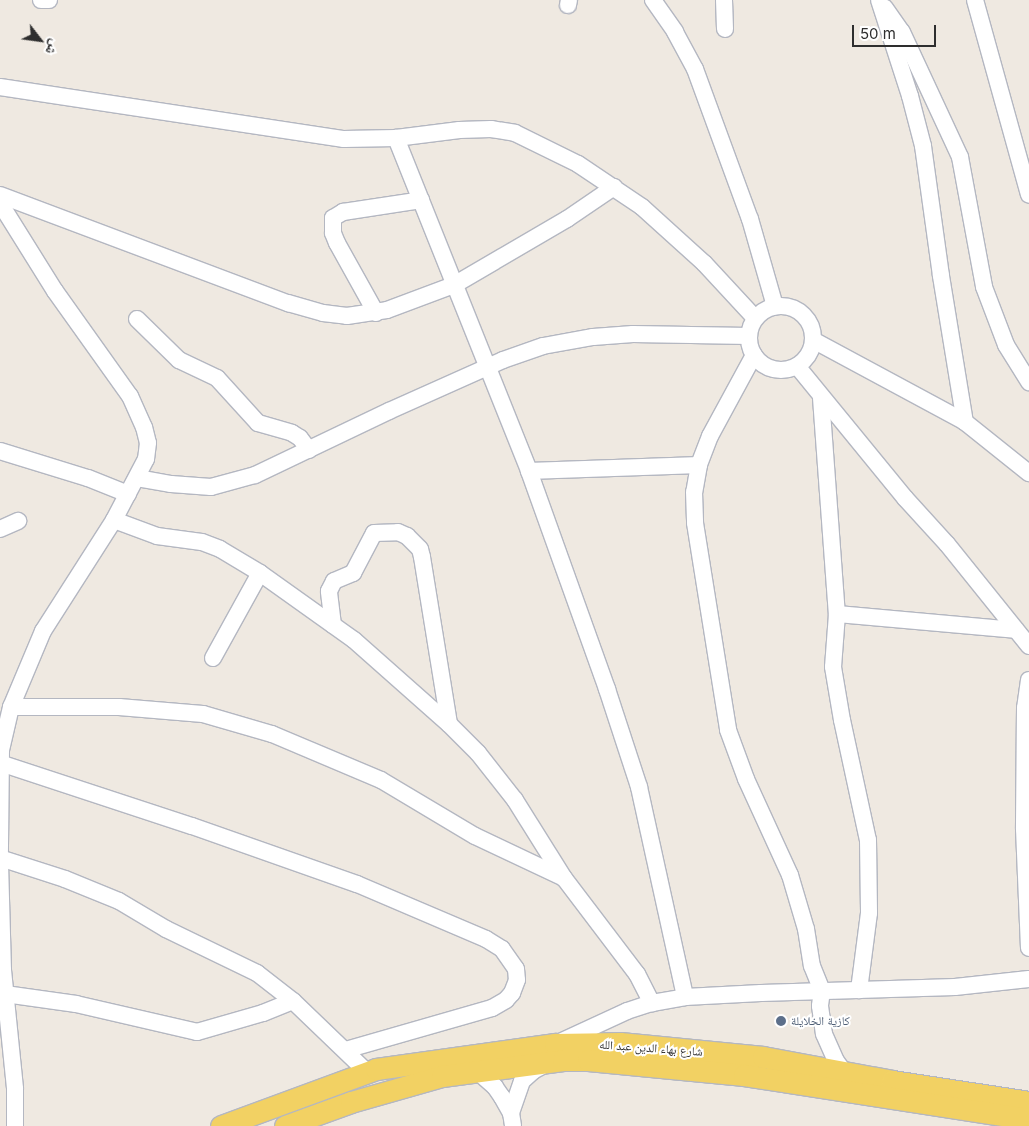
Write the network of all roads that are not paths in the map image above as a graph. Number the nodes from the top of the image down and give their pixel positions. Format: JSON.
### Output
{"nodes":[{"id":1,"x":41,"y":0,"type":"edge"},
{"id":2,"x":48,"y":0,"type":"edge"},
{"id":3,"x":653,"y":0,"type":"edge"},
{"id":4,"x":724,"y":0,"type":"edge"},
{"id":5,"x":879,"y":0,"type":"edge"},
{"id":6,"x":975,"y":0,"type":"edge"},
{"id":7,"x":726,"y":29,"type":"dead end"},
{"id":8,"x":0,"y":87,"type":"edge"},
{"id":9,"x":396,"y":138,"type":"junction"},
{"id":10,"x":614,"y":187,"type":"junction"},
{"id":11,"x":0,"y":195,"type":"edge"},
{"id":12,"x":1029,"y":195,"type":"edge"},
{"id":13,"x":421,"y":200,"type":"junction"},
{"id":14,"x":0,"y":203,"type":"edge"},
{"id":15,"x":454,"y":285,"type":"junction"},
{"id":16,"x":775,"y":306,"type":"junction"},
{"id":17,"x":376,"y":313,"type":"junction"},
{"id":18,"x":755,"y":318,"type":"junction"},
{"id":19,"x":138,"y":319,"type":"dead end"},
{"id":20,"x":749,"y":336,"type":"junction"},
{"id":21,"x":813,"y":340,"type":"junction"},
{"id":22,"x":754,"y":355,"type":"junction"},
{"id":23,"x":797,"y":366,"type":"junction"},
{"id":24,"x":488,"y":367,"type":"junction"},
{"id":25,"x":1029,"y":382,"type":"edge"},
{"id":26,"x":821,"y":398,"type":"junction"},
{"id":27,"x":965,"y":422,"type":"junction"},
{"id":28,"x":309,"y":450,"type":"junction"},
{"id":29,"x":0,"y":451,"type":"edge"},
{"id":30,"x":699,"y":465,"type":"junction"},
{"id":31,"x":528,"y":471,"type":"junction"},
{"id":32,"x":1029,"y":473,"type":"edge"},
{"id":33,"x":136,"y":478,"type":"junction"},
{"id":34,"x":128,"y":494,"type":"junction"},
{"id":35,"x":114,"y":520,"type":"junction"},
{"id":36,"x":18,"y":521,"type":"dead end"},
{"id":37,"x":0,"y":529,"type":"edge"},
{"id":38,"x":260,"y":573,"type":"junction"},
{"id":39,"x":837,"y":614,"type":"junction"},
{"id":40,"x":333,"y":625,"type":"junction"},
{"id":41,"x":1015,"y":630,"type":"junction"},
{"id":42,"x":1029,"y":646,"type":"edge"},
{"id":43,"x":212,"y":658,"type":"dead end"},
{"id":44,"x":1029,"y":680,"type":"edge"},
{"id":45,"x":11,"y":707,"type":"junction"},
{"id":46,"x":449,"y":724,"type":"junction"},
{"id":47,"x":1,"y":764,"type":"edge"},
{"id":48,"x":0,"y":854,"type":"edge"},
{"id":49,"x":0,"y":858,"type":"edge"},
{"id":50,"x":0,"y":863,"type":"edge"},
{"id":51,"x":564,"y":878,"type":"junction"},
{"id":52,"x":1029,"y":948,"type":"edge"},
{"id":53,"x":2,"y":970,"type":"edge"},
{"id":54,"x":1029,"y":979,"type":"edge"},
{"id":55,"x":859,"y":990,"type":"junction"},
{"id":56,"x":822,"y":991,"type":"junction"},
{"id":57,"x":4,"y":994,"type":"junction"},
{"id":58,"x":685,"y":998,"type":"junction"},
{"id":59,"x":293,"y":1001,"type":"junction"},
{"id":60,"x":652,"y":1003,"type":"junction"},
{"id":61,"x":346,"y":1050,"type":"junction"},
{"id":62,"x":554,"y":1052,"type":"junction"},
{"id":63,"x":366,"y":1072,"type":"junction"},
{"id":64,"x":478,"y":1072,"type":"junction"},
{"id":65,"x":845,"y":1073,"type":"junction"},
{"id":66,"x":891,"y":1089,"type":"junction"},
{"id":67,"x":1029,"y":1102,"type":"edge"},
{"id":68,"x":259,"y":1119,"type":"edge"},
{"id":69,"x":512,"y":1119,"type":"edge"},
{"id":70,"x":1029,"y":1119,"type":"edge"},
{"id":71,"x":15,"y":1126,"type":"edge"},
{"id":72,"x":221,"y":1126,"type":"edge"},
{"id":73,"x":284,"y":1126,"type":"edge"}],
"edges":[{"from":1,"to":2,"type":"street"},
{"from":3,"to":16,"type":"street"},
{"from":4,"to":7,"type":"street"},
{"from":5,"to":25,"type":"street"},
{"from":5,"to":27,"type":"street"},
{"from":6,"to":12,"type":"street"},
{"from":8,"to":9,"type":"street"},
{"from":9,"to":10,"type":"street"},
{"from":9,"to":13,"type":"street"},
{"from":10,"to":15,"type":"street"},
{"from":10,"to":18,"type":"street"},
{"from":11,"to":17,"type":"street"},
{"from":13,"to":15,"type":"street"},
{"from":13,"to":17,"type":"street"},
{"from":14,"to":33,"type":"street"},
{"from":15,"to":17,"type":"street"},
{"from":15,"to":24,"type":"street"},
{"from":16,"to":18,"type":"street"},
{"from":16,"to":21,"type":"street"},
{"from":18,"to":20,"type":"street"},
{"from":19,"to":28,"type":"street"},
{"from":20,"to":22,"type":"street"},
{"from":20,"to":24,"type":"street"},
{"from":21,"to":23,"type":"street"},
{"from":21,"to":27,"type":"street"},
{"from":22,"to":23,"type":"street"},
{"from":22,"to":30,"type":"street"},
{"from":23,"to":26,"type":"street"},
{"from":24,"to":28,"type":"street"},
{"from":24,"to":31,"type":"street"},
{"from":26,"to":39,"type":"street"},
{"from":26,"to":41,"type":"street"},
{"from":27,"to":32,"type":"street"},
{"from":28,"to":33,"type":"street"},
{"from":29,"to":34,"type":"street"},
{"from":30,"to":31,"type":"street"},
{"from":30,"to":56,"type":"street"},
{"from":31,"to":58,"type":"street"},
{"from":33,"to":34,"type":"street"},
{"from":34,"to":35,"type":"street"},
{"from":35,"to":38,"type":"street"},
{"from":35,"to":45,"type":"street"},
{"from":36,"to":37,"type":"street"},
{"from":38,"to":40,"type":"street"},
{"from":38,"to":43,"type":"street"},
{"from":39,"to":41,"type":"street"},
{"from":39,"to":55,"type":"street"},
{"from":40,"to":46,"type":"street"},
{"from":40,"to":46,"type":"street"},
{"from":41,"to":42,"type":"street"},
{"from":44,"to":52,"type":"street"},
{"from":45,"to":47,"type":"street"},
{"from":45,"to":51,"type":"street"},
{"from":46,"to":51,"type":"street"},
{"from":47,"to":48,"type":"street"},
{"from":47,"to":61,"type":"street"},
{"from":49,"to":59,"type":"street"},
{"from":50,"to":53,"type":"street"},
{"from":51,"to":60,"type":"street"},
{"from":53,"to":57,"type":"street"},
{"from":54,"to":55,"type":"street"},
{"from":55,"to":56,"type":"street"},
{"from":56,"to":58,"type":"street"},
{"from":56,"to":65,"type":"street"},
{"from":57,"to":59,"type":"street"},
{"from":57,"to":71,"type":"street"},
{"from":58,"to":60,"type":"street"},
{"from":59,"to":61,"type":"street"},
{"from":60,"to":62,"type":"street"},
{"from":61,"to":63,"type":"street"},
{"from":62,"to":63,"type":"main road","name":"شارع بهاء الدين عبد الله"},
{"from":62,"to":64,"type":"main road","name":"شارع بهاء الدين عبد الله"},
{"from":62,"to":65,"type":"main road","name":"شارع بهاء الدين عبد الله"},
{"from":62,"to":66,"type":"main road","name":"شارع بهاء الدين عبد الله"},
{"from":62,"to":69,"type":"street"},
{"from":63,"to":68,"type":"main road","name":"شارع بهاء الدين عبد الله"},
{"from":64,"to":69,"type":"street"},
{"from":64,"to":73,"type":"main road","name":"شارع بهاء الدين عبد الله"},
{"from":65,"to":66,"type":"main road","name":"شارع بهاء الدين عبد الله"},
{"from":66,"to":67,"type":"main road","name":"شارع بهاء الدين عبد الله"},
{"from":66,"to":70,"type":"main road","name":"شارع بهاء الدين عبد الله"},
{"from":68,"to":72,"type":"main road","name":"شارع بهاء الدين عبد الله"}]}
